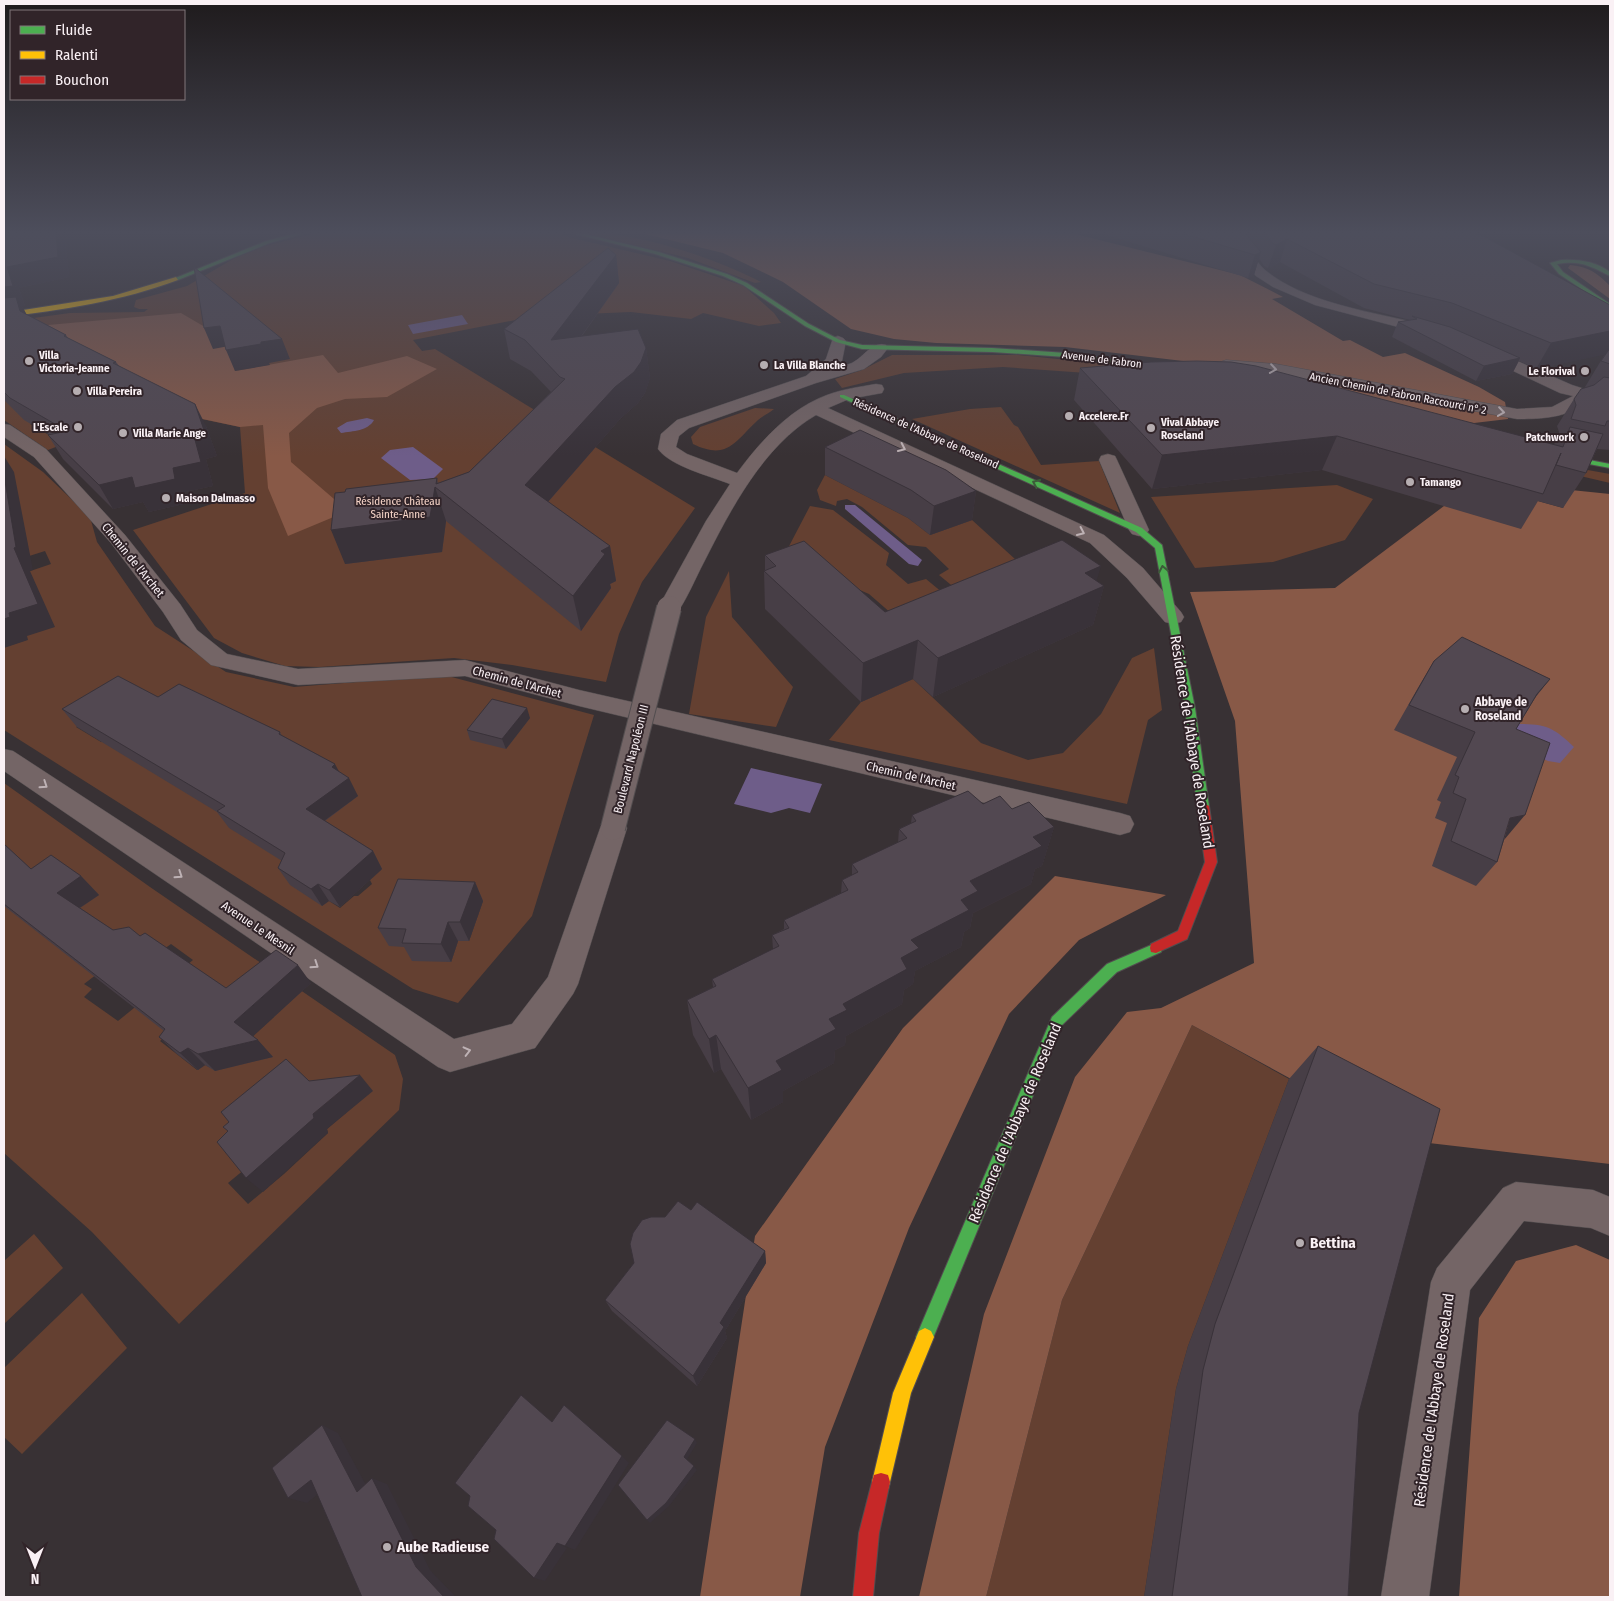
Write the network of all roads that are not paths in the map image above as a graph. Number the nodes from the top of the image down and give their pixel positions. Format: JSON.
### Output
{"nodes":[{"id":1,"x":56,"y":307,"type":"edge"},
{"id":2,"x":779,"y":307,"type":"edge"},
{"id":3,"x":1343,"y":307,"type":"edge"},
{"id":4,"x":4,"y":315,"type":"edge"},
{"id":5,"x":822,"y":320,"type":"dead end"},
{"id":6,"x":831,"y":337,"type":"junction"},
{"id":7,"x":1450,"y":337,"type":"edge"},
{"id":8,"x":1473,"y":346,"type":"edge"},
{"id":9,"x":880,"y":348,"type":"junction"},
{"id":10,"x":1186,"y":371,"type":"edge"},
{"id":11,"x":1214,"y":377,"type":"edge"},
{"id":12,"x":810,"y":380,"type":"junction"},
{"id":13,"x":876,"y":390,"type":"dead end"},
{"id":14,"x":1584,"y":395,"type":"junction"},
{"id":15,"x":842,"y":396,"type":"junction"},
{"id":16,"x":1608,"y":401,"type":"edge"},
{"id":17,"x":815,"y":408,"type":"junction"},
{"id":18,"x":4,"y":429,"type":"edge"},
{"id":19,"x":1545,"y":453,"type":"edge"},
{"id":20,"x":1108,"y":460,"type":"dead end"},
{"id":21,"x":1610,"y":466,"type":"edge"},
{"id":22,"x":740,"y":481,"type":"junction"},
{"id":23,"x":1139,"y":530,"type":"junction"},
{"id":24,"x":1173,"y":617,"type":"junction"},
{"id":25,"x":4,"y":758,"type":"edge"},
{"id":26,"x":1120,"y":824,"type":"dead end"},
{"id":27,"x":523,"y":1037,"type":"joint"},
{"id":28,"x":1610,"y":1217,"type":"edge"},
{"id":29,"x":864,"y":1597,"type":"edge"},
{"id":30,"x":1405,"y":1597,"type":"edge"}],
"edges":[{"from":1,"to":4,"type":"street"},
{"from":2,"to":6,"type":"street","name":"Avenue de Fabron"},
{"from":3,"to":7,"type":"street"},
{"from":5,"to":6,"type":"street"},
{"from":6,"to":9,"type":"street","name":"Avenue de Fabron"},
{"from":6,"to":12,"type":"street"},
{"from":8,"to":14,"type":"street"},
{"from":9,"to":10,"type":"street","name":"Avenue de Fabron"},
{"from":9,"to":12,"type":"street"},
{"from":11,"to":14,"type":"street","name":"Ancien Chemin de Fabron Raccourci n° 2","one_way":true},
{"from":12,"to":22,"type":"street"},
{"from":13,"to":15,"type":"street","name":"Boulevard Napoléon III"},
{"from":14,"to":16,"type":"street"},
{"from":15,"to":17,"type":"street","name":"Boulevard Napoléon III"},
{"from":23,"to":15,"type":"street","name":"Résidence de l'Abbaye de Roseland","one_way":true},
{"from":17,"to":22,"type":"street","name":"Boulevard Napoléon III"},
{"from":17,"to":24,"type":"street","name":"Résidence de l'Abbaye de Roseland","one_way":true},
{"from":18,"to":26,"type":"street","name":"Chemin de l'Archet"},
{"from":19,"to":21,"type":"street"},
{"from":20,"to":23,"type":"street"},
{"from":22,"to":27,"type":"street","name":"Boulevard Napoléon III","bridge":true},
{"from":24,"to":23,"type":"street","name":"Résidence de l'Abbaye de Roseland","one_way":true},
{"from":24,"to":29,"type":"street","name":"Résidence de l'Abbaye de Roseland"},
{"from":25,"to":27,"type":"street","name":"Avenue Le Mesnil","one_way":true},
{"from":28,"to":30,"type":"street","name":"Résidence de l'Abbaye de Roseland"}]}
